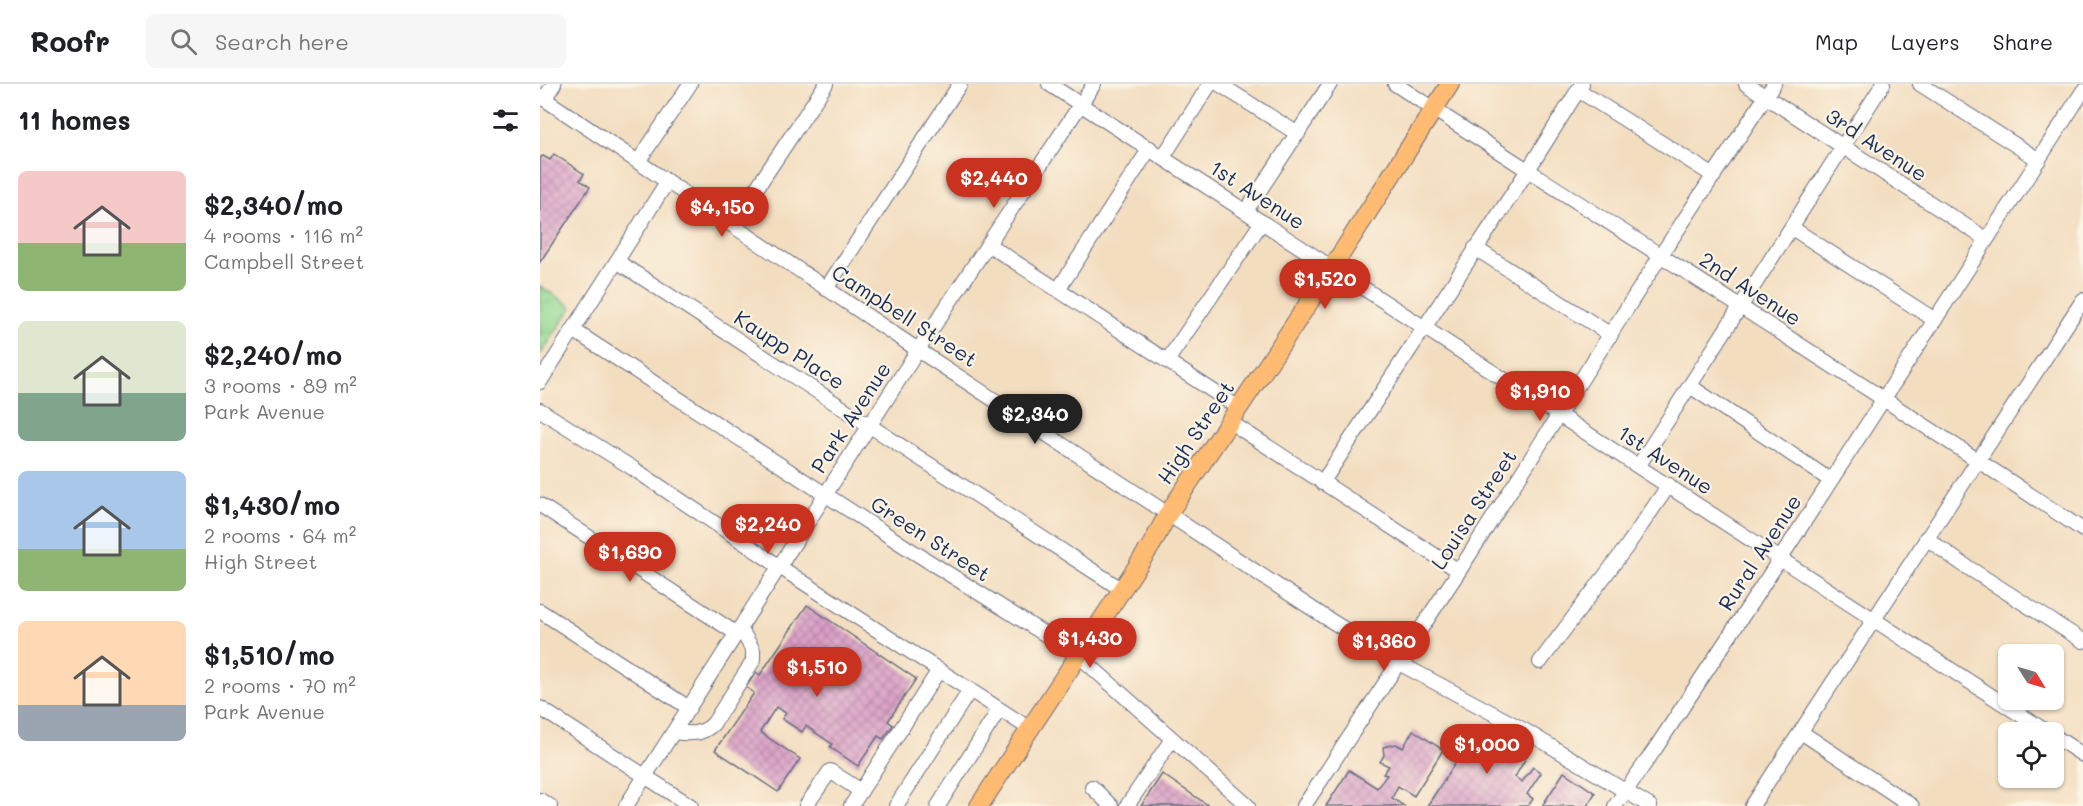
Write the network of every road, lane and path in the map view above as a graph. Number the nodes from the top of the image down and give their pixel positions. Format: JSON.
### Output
{"nodes":[{"id":1,"x":554,"y":84,"type":"edge"},
{"id":2,"x":690,"y":84,"type":"edge"},
{"id":3,"x":826,"y":84,"type":"edge"},
{"id":4,"x":960,"y":84,"type":"edge"},
{"id":5,"x":1049,"y":84,"type":"edge"},
{"id":6,"x":1094,"y":84,"type":"edge"},
{"id":7,"x":1210,"y":84,"type":"edge"},
{"id":8,"x":1220,"y":84,"type":"edge"},
{"id":9,"x":1330,"y":84,"type":"edge"},
{"id":10,"x":1395,"y":84,"type":"edge"},
{"id":11,"x":1450,"y":84,"type":"edge"},
{"id":12,"x":1746,"y":84,"type":"edge"},
{"id":13,"x":1774,"y":84,"type":"edge"},
{"id":14,"x":1883,"y":84,"type":"edge"},
{"id":15,"x":1920,"y":84,"type":"edge"},
{"id":16,"x":1580,"y":87,"type":"edge"},
{"id":17,"x":2083,"y":91,"type":"edge"},
{"id":18,"x":1766,"y":97,"type":"junction"},
{"id":19,"x":542,"y":98,"type":"edge"},
{"id":20,"x":1081,"y":104,"type":"junction"},
{"id":21,"x":1434,"y":109,"type":"junction"},
{"id":22,"x":1299,"y":134,"type":"junction"},
{"id":23,"x":1842,"y":147,"type":"junction"},
{"id":24,"x":1150,"y":148,"type":"junction"},
{"id":25,"x":1163,"y":157,"type":"junction"},
{"id":26,"x":2039,"y":160,"type":"junction"},
{"id":27,"x":638,"y":162,"type":"junction"},
{"id":28,"x":1528,"y":170,"type":"junction"},
{"id":29,"x":1714,"y":176,"type":"junction"},
{"id":30,"x":667,"y":182,"type":"junction"},
{"id":31,"x":1245,"y":211,"type":"junction"},
{"id":32,"x":1262,"y":222,"type":"junction"},
{"id":33,"x":732,"y":225,"type":"junction"},
{"id":34,"x":1792,"y":228,"type":"junction"},
{"id":35,"x":1986,"y":239,"type":"junction"},
{"id":36,"x":989,"y":245,"type":"junction"},
{"id":37,"x":1475,"y":248,"type":"junction"},
{"id":38,"x":1661,"y":255,"type":"junction"},
{"id":39,"x":618,"y":262,"type":"junction"},
{"id":40,"x":1332,"y":268,"type":"junction"},
{"id":41,"x":826,"y":289,"type":"junction"},
{"id":42,"x":1058,"y":290,"type":"junction"},
{"id":43,"x":2083,"y":300,"type":"edge"},
{"id":44,"x":1742,"y":306,"type":"junction"},
{"id":45,"x":1935,"y":320,"type":"junction"},
{"id":46,"x":1425,"y":328,"type":"junction"},
{"id":47,"x":573,"y":330,"type":"junction"},
{"id":48,"x":1611,"y":334,"type":"junction"},
{"id":49,"x":918,"y":350,"type":"junction"},
{"id":50,"x":1167,"y":361,"type":"junction"},
{"id":51,"x":540,"y":382,"type":"edge"},
{"id":52,"x":1690,"y":386,"type":"junction"},
{"id":53,"x":1883,"y":399,"type":"junction"},
{"id":54,"x":540,"y":410,"type":"edge"},
{"id":55,"x":1235,"y":415,"type":"junction"},
{"id":56,"x":1558,"y":415,"type":"junction"},
{"id":57,"x":870,"y":426,"type":"junction"},
{"id":58,"x":1978,"y":460,"type":"junction"},
{"id":59,"x":1639,"y":465,"type":"junction"},
{"id":60,"x":1830,"y":480,"type":"junction"},
{"id":61,"x":1322,"y":483,"type":"junction"},
{"id":62,"x":1669,"y":485,"type":"junction"},
{"id":63,"x":826,"y":495,"type":"junction"},
{"id":64,"x":540,"y":505,"type":"edge"},
{"id":65,"x":1168,"y":514,"type":"junction"},
{"id":66,"x":2083,"y":530,"type":"edge"},
{"id":67,"x":1926,"y":538,"type":"junction"},
{"id":68,"x":1780,"y":559,"type":"junction"},
{"id":69,"x":780,"y":567,"type":"junction"},
{"id":70,"x":1459,"y":571,"type":"junction"},
{"id":71,"x":1121,"y":589,"type":"junction"},
{"id":72,"x":540,"y":611,"type":"edge"},
{"id":73,"x":1874,"y":619,"type":"junction"},
{"id":74,"x":738,"y":631,"type":"junction"},
{"id":75,"x":2083,"y":641,"type":"edge"},
{"id":76,"x":1078,"y":655,"type":"junction"},
{"id":77,"x":1397,"y":662,"type":"junction"},
{"id":78,"x":1540,"y":662,"type":"dead end"},
{"id":79,"x":939,"y":670,"type":"junction"},
{"id":80,"x":970,"y":690,"type":"junction"},
{"id":81,"x":540,"y":708,"type":"edge"},
{"id":82,"x":689,"y":708,"type":"junction"},
{"id":83,"x":999,"y":710,"type":"junction"},
{"id":84,"x":2032,"y":722,"type":"edge"},
{"id":85,"x":1030,"y":729,"type":"junction"},
{"id":86,"x":674,"y":732,"type":"junction"},
{"id":87,"x":1801,"y":732,"type":"junction"},
{"id":88,"x":1172,"y":739,"type":"junction"},
{"id":89,"x":2064,"y":743,"type":"edge"},
{"id":90,"x":2083,"y":755,"type":"edge"},
{"id":91,"x":645,"y":777,"type":"junction"},
{"id":92,"x":1092,"y":787,"type":"dead end"},
{"id":93,"x":1626,"y":790,"type":"junction"},
{"id":94,"x":861,"y":791,"type":"junction"},
{"id":95,"x":540,"y":800,"type":"edge"},
{"id":96,"x":550,"y":806,"type":"edge"},
{"id":97,"x":626,"y":806,"type":"edge"},
{"id":98,"x":690,"y":806,"type":"edge"},
{"id":99,"x":806,"y":806,"type":"edge"},
{"id":100,"x":851,"y":806,"type":"edge"},
{"id":101,"x":896,"y":806,"type":"edge"},
{"id":102,"x":938,"y":806,"type":"edge"},
{"id":103,"x":979,"y":806,"type":"edge"},
{"id":104,"x":1111,"y":806,"type":"edge"},
{"id":105,"x":1127,"y":806,"type":"edge"},
{"id":106,"x":1248,"y":806,"type":"edge"},
{"id":107,"x":1304,"y":806,"type":"edge"},
{"id":108,"x":1615,"y":806,"type":"edge"},
{"id":109,"x":1650,"y":806,"type":"edge"},
{"id":110,"x":1752,"y":806,"type":"edge"},
{"id":111,"x":1912,"y":806,"type":"edge"}],
"edges":[{"from":1,"to":19,"type":"street"},
{"from":2,"to":27,"type":"street"},
{"from":3,"to":33,"type":"street"},
{"from":4,"to":41,"type":"street"},
{"from":5,"to":20,"type":"street","name":"1st Avenue"},
{"from":6,"to":20,"type":"street","name":"Park Avenue"},
{"from":7,"to":25,"type":"street"},
{"from":8,"to":22,"type":"street"},
{"from":9,"to":22,"type":"street"},
{"from":10,"to":21,"type":"street","name":"2nd Avenue"},
{"from":11,"to":21,"type":"main road","name":"High Street"},
{"from":12,"to":18,"type":"street","name":"3rd Avenue"},
{"from":13,"to":18,"type":"street","name":"Louisa Street"},
{"from":14,"to":23,"type":"street"},
{"from":15,"to":26,"type":"street"},
{"from":16,"to":28,"type":"street"},
{"from":16,"to":29,"type":"street"},
{"from":17,"to":26,"type":"street","name":"Rural Avenue"},
{"from":18,"to":23,"type":"street","name":"3rd Avenue"},
{"from":18,"to":29,"type":"street","name":"Louisa Street"},
{"from":19,"to":27,"type":"street","name":"Campbell Street"},
{"from":20,"to":24,"type":"street","name":"1st Avenue"},
{"from":20,"to":36,"type":"street","name":"Park Avenue"},
{"from":21,"to":28,"type":"street","name":"2nd Avenue"},
{"from":21,"to":40,"type":"main road","name":"High Street"},
{"from":22,"to":31,"type":"street"},
{"from":23,"to":34,"type":"street"},
{"from":23,"to":35,"type":"street","name":"3rd Avenue"},
{"from":24,"to":25,"type":"street","name":"1st Avenue"},
{"from":24,"to":42,"type":"street"},
{"from":25,"to":31,"type":"street","name":"1st Avenue"},
{"from":26,"to":35,"type":"street","name":"Rural Avenue"},
{"from":27,"to":30,"type":"street","name":"Campbell Street"},
{"from":28,"to":37,"type":"street"},
{"from":28,"to":38,"type":"street","name":"2nd Avenue"},
{"from":29,"to":38,"type":"street","name":"Louisa Street"},
{"from":30,"to":33,"type":"street","name":"Campbell Street"},
{"from":30,"to":39,"type":"street"},
{"from":31,"to":32,"type":"street","name":"1st Avenue"},
{"from":32,"to":40,"type":"street","name":"1st Avenue"},
{"from":32,"to":50,"type":"street"},
{"from":33,"to":41,"type":"street","name":"Campbell Street"},
{"from":34,"to":44,"type":"street"},
{"from":34,"to":45,"type":"street"},
{"from":35,"to":45,"type":"street","name":"Rural Avenue"},
{"from":36,"to":42,"type":"street"},
{"from":36,"to":49,"type":"street","name":"Park Avenue"},
{"from":37,"to":46,"type":"street"},
{"from":37,"to":48,"type":"street"},
{"from":38,"to":44,"type":"street","name":"2nd Avenue"},
{"from":38,"to":48,"type":"street","name":"Louisa Street"},
{"from":39,"to":47,"type":"street"},
{"from":39,"to":57,"type":"street","name":"Kaupp Place"},
{"from":40,"to":46,"type":"street","name":"1st Avenue"},
{"from":40,"to":55,"type":"main road","name":"High Street"},
{"from":41,"to":49,"type":"street","name":"Campbell Street"},
{"from":42,"to":50,"type":"street"},
{"from":43,"to":58,"type":"street"},
{"from":44,"to":52,"type":"street"},
{"from":44,"to":53,"type":"street","name":"2nd Avenue"},
{"from":45,"to":53,"type":"street","name":"Rural Avenue"},
{"from":46,"to":56,"type":"street","name":"1st Avenue"},
{"from":46,"to":61,"type":"street"},
{"from":47,"to":51,"type":"street"},
{"from":47,"to":63,"type":"street","name":"Green Street"},
{"from":48,"to":56,"type":"street","name":"Louisa Street"},
{"from":49,"to":57,"type":"street","name":"Park Avenue"},
{"from":49,"to":65,"type":"street","name":"Campbell Street"},
{"from":50,"to":55,"type":"street"},
{"from":52,"to":59,"type":"street"},
{"from":52,"to":60,"type":"street"},
{"from":53,"to":58,"type":"street","name":"2nd Avenue"},
{"from":53,"to":60,"type":"street","name":"Rural Avenue"},
{"from":54,"to":69,"type":"street"},
{"from":55,"to":61,"type":"street"},
{"from":55,"to":65,"type":"main road","name":"High Street"},
{"from":56,"to":59,"type":"street","name":"1st Avenue"},
{"from":56,"to":70,"type":"street","name":"Louisa Street"},
{"from":57,"to":63,"type":"street","name":"Park Avenue"},
{"from":57,"to":71,"type":"street","name":"Kaupp Place"},
{"from":58,"to":66,"type":"street","name":"2nd Avenue"},
{"from":58,"to":67,"type":"street"},
{"from":59,"to":62,"type":"street","name":"1st Avenue"},
{"from":60,"to":68,"type":"street","name":"Rural Avenue"},
{"from":61,"to":70,"type":"street"},
{"from":62,"to":68,"type":"street","name":"1st Avenue"},
{"from":62,"to":78,"type":"street"},
{"from":63,"to":69,"type":"street","name":"Park Avenue"},
{"from":63,"to":76,"type":"street","name":"Green Street"},
{"from":64,"to":74,"type":"street"},
{"from":65,"to":71,"type":"main road","name":"High Street"},
{"from":65,"to":77,"type":"street","name":"Campbell Street"},
{"from":67,"to":73,"type":"street"},
{"from":67,"to":75,"type":"street"},
{"from":68,"to":73,"type":"street","name":"1st Avenue"},
{"from":68,"to":93,"type":"street","name":"Rural Avenue"},
{"from":69,"to":74,"type":"street","name":"Park Avenue"},
{"from":69,"to":79,"type":"street"},
{"from":70,"to":77,"type":"street","name":"Louisa Street"},
{"from":71,"to":76,"type":"main road","name":"High Street"},
{"from":72,"to":82,"type":"street"},
{"from":73,"to":84,"type":"street","name":"1st Avenue"},
{"from":73,"to":87,"type":"street"},
{"from":74,"to":82,"type":"street","name":"Park Avenue"},
{"from":74,"to":86,"type":"street"},
{"from":76,"to":85,"type":"main road","name":"High Street"},
{"from":76,"to":88,"type":"street","name":"Green Street"},
{"from":77,"to":93,"type":"street","name":"Campbell Street"},
{"from":77,"to":107,"type":"street","name":"Louisa Street"},
{"from":79,"to":80,"type":"street"},
{"from":79,"to":94,"type":"street"},
{"from":80,"to":83,"type":"street"},
{"from":80,"to":101,"type":"street"},
{"from":81,"to":91,"type":"street"},
{"from":82,"to":86,"type":"street","name":"Park Avenue"},
{"from":83,"to":85,"type":"street"},
{"from":83,"to":102,"type":"street"},
{"from":85,"to":103,"type":"main road","name":"High Street"},
{"from":86,"to":91,"type":"street","name":"Park Avenue"},
{"from":87,"to":110,"type":"street"},
{"from":87,"to":111,"type":"street"},
{"from":88,"to":105,"type":"street"},
{"from":88,"to":106,"type":"street","name":"Green Street"},
{"from":89,"to":90,"type":"street"},
{"from":91,"to":97,"type":"street","name":"Park Avenue"},
{"from":91,"to":98,"type":"street"},
{"from":92,"to":104,"type":"street"},
{"from":93,"to":108,"type":"street","name":"Rural Avenue"},
{"from":93,"to":109,"type":"street","name":"Campbell Street"},
{"from":94,"to":99,"type":"street"},
{"from":94,"to":100,"type":"street"},
{"from":95,"to":96,"type":"street"}]}
